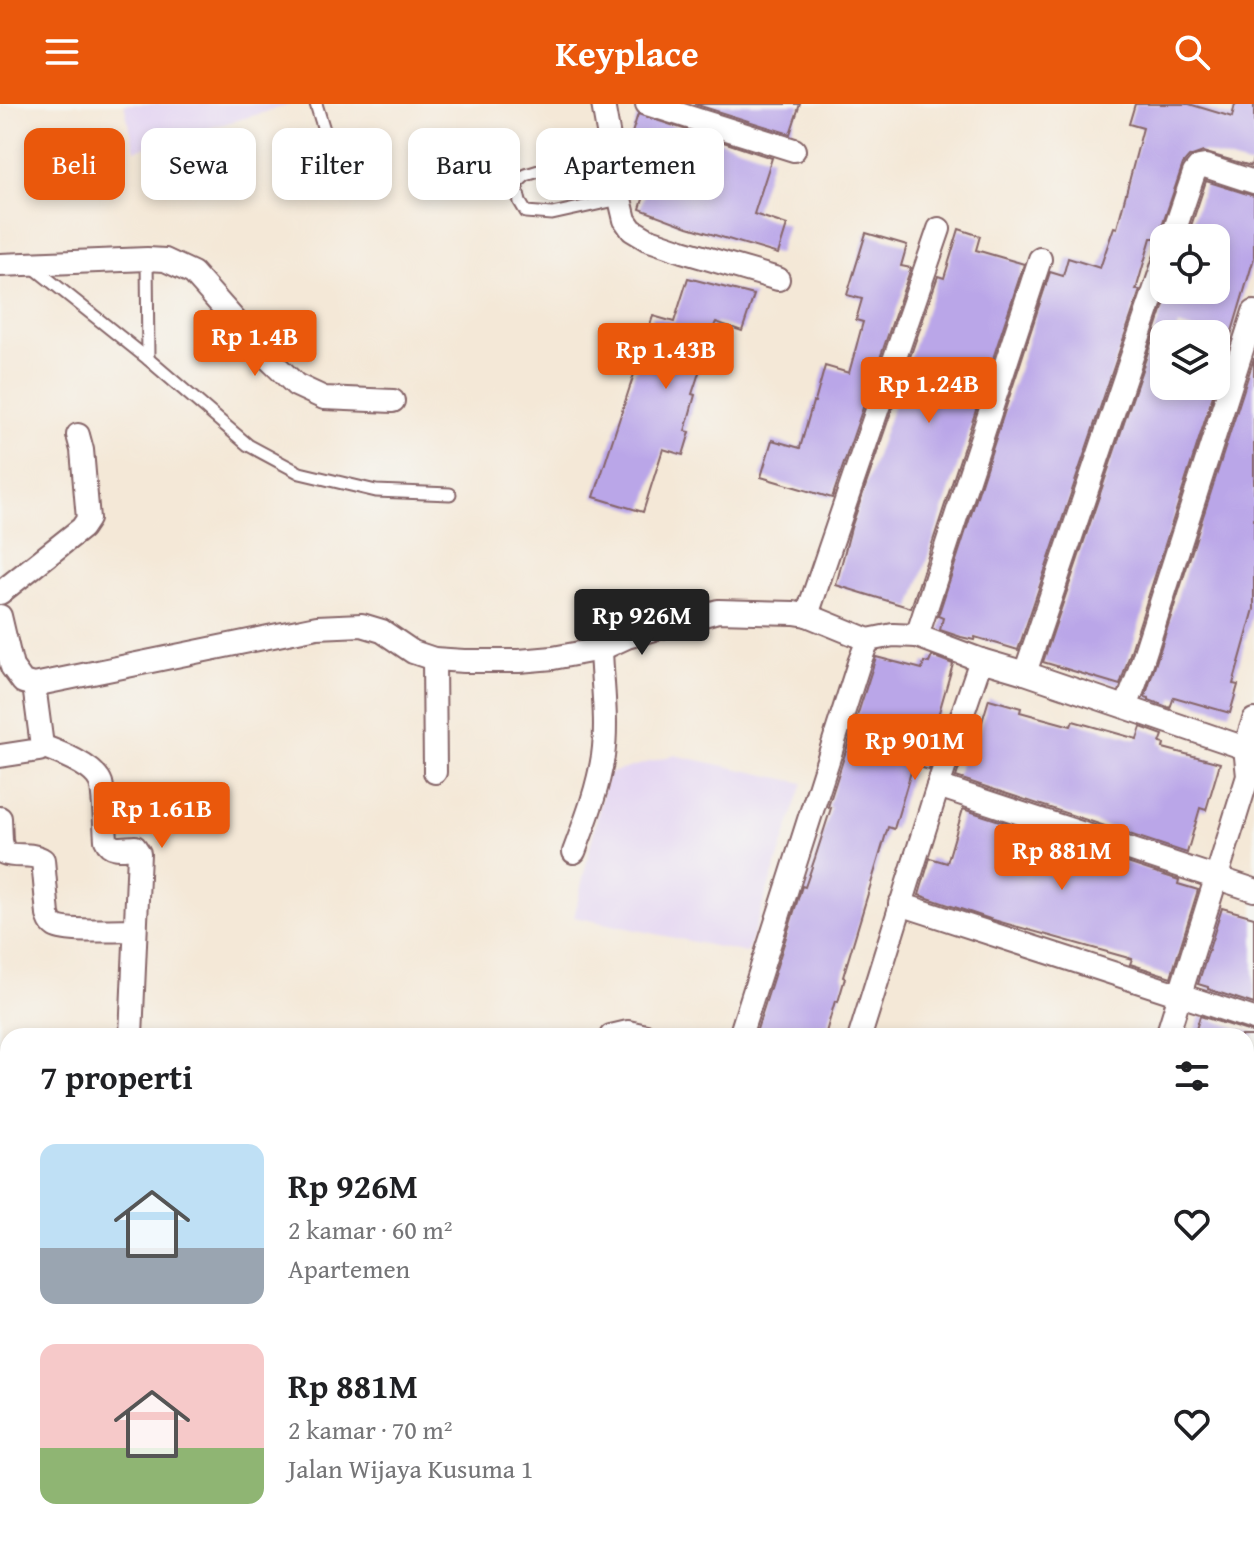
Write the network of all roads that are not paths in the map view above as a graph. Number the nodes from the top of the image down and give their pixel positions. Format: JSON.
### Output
{"nodes":[{"id":1,"x":316,"y":104,"type":"edge"},
{"id":2,"x":603,"y":104,"type":"edge"},
{"id":3,"x":647,"y":104,"type":"edge"},
{"id":4,"x":323,"y":128,"type":"edge"},
{"id":5,"x":608,"y":128,"type":"edge"},
{"id":6,"x":794,"y":150,"type":"dead end"},
{"id":7,"x":536,"y":172,"type":"edge"},
{"id":8,"x":1254,"y":182,"type":"edge"},
{"id":9,"x":615,"y":200,"type":"edge"},
{"id":10,"x":620,"y":200,"type":"edge"},
{"id":11,"x":1177,"y":224,"type":"edge"},
{"id":12,"x":939,"y":229,"type":"dead end"},
{"id":13,"x":147,"y":259,"type":"junction"},
{"id":14,"x":1040,"y":259,"type":"dead end"},
{"id":15,"x":29,"y":264,"type":"junction"},
{"id":16,"x":0,"y":265,"type":"edge"},
{"id":17,"x":778,"y":279,"type":"dead end"},
{"id":18,"x":1150,"y":303,"type":"edge"},
{"id":19,"x":1254,"y":312,"type":"edge"},
{"id":20,"x":148,"y":359,"type":"junction"},
{"id":21,"x":393,"y":401,"type":"dead end"},
{"id":22,"x":78,"y":435,"type":"dead end"},
{"id":23,"x":450,"y":494,"type":"dead end"},
{"id":24,"x":0,"y":593,"type":"edge"},
{"id":25,"x":807,"y":615,"type":"junction"},
{"id":26,"x":0,"y":616,"type":"edge"},
{"id":27,"x":917,"y":636,"type":"junction"},
{"id":28,"x":868,"y":640,"type":"junction"},
{"id":29,"x":601,"y":649,"type":"junction"},
{"id":30,"x":434,"y":659,"type":"junction"},
{"id":31,"x":981,"y":660,"type":"junction"},
{"id":32,"x":1025,"y":673,"type":"junction"},
{"id":33,"x":34,"y":685,"type":"junction"},
{"id":34,"x":1126,"y":707,"type":"junction"},
{"id":35,"x":1254,"y":720,"type":"edge"},
{"id":36,"x":42,"y":746,"type":"junction"},
{"id":37,"x":1249,"y":749,"type":"edge"},
{"id":38,"x":0,"y":756,"type":"edge"},
{"id":39,"x":435,"y":772,"type":"dead end"},
{"id":40,"x":1251,"y":774,"type":"edge"},
{"id":41,"x":938,"y":786,"type":"junction"},
{"id":42,"x":0,"y":818,"type":"edge"},
{"id":43,"x":574,"y":852,"type":"dead end"},
{"id":44,"x":1216,"y":878,"type":"junction"},
{"id":45,"x":1254,"y":890,"type":"edge"},
{"id":46,"x":900,"y":904,"type":"junction"},
{"id":47,"x":135,"y":930,"type":"junction"},
{"id":48,"x":1180,"y":994,"type":"junction"},
{"id":49,"x":1254,"y":1019,"type":"edge"},
{"id":50,"x":131,"y":1028,"type":"edge"},
{"id":51,"x":743,"y":1028,"type":"edge"},
{"id":52,"x":862,"y":1028,"type":"edge"},
{"id":53,"x":1169,"y":1028,"type":"edge"}],
"edges":[{"from":1,"to":4,"type":"lane"},
{"from":2,"to":5,"type":"street"},
{"from":3,"to":6,"type":"street"},
{"from":7,"to":9,"type":"lane"},
{"from":8,"to":11,"type":"street"},
{"from":10,"to":17,"type":"street"},
{"from":12,"to":25,"type":"street"},
{"from":13,"to":15,"type":"street"},
{"from":13,"to":20,"type":"lane"},
{"from":13,"to":21,"type":"street"},
{"from":14,"to":27,"type":"street"},
{"from":15,"to":16,"type":"street"},
{"from":15,"to":20,"type":"lane"},
{"from":18,"to":32,"type":"street"},
{"from":19,"to":34,"type":"street"},
{"from":20,"to":23,"type":"lane"},
{"from":22,"to":24,"type":"street"},
{"from":25,"to":28,"type":"street"},
{"from":25,"to":29,"type":"street"},
{"from":26,"to":33,"type":"street"},
{"from":27,"to":28,"type":"street"},
{"from":27,"to":31,"type":"street"},
{"from":28,"to":51,"type":"street"},
{"from":29,"to":30,"type":"street"},
{"from":29,"to":43,"type":"street"},
{"from":30,"to":33,"type":"street"},
{"from":30,"to":39,"type":"street"},
{"from":31,"to":32,"type":"street"},
{"from":31,"to":41,"type":"street"},
{"from":32,"to":34,"type":"street"},
{"from":33,"to":36,"type":"street"},
{"from":34,"to":37,"type":"street"},
{"from":35,"to":37,"type":"street"},
{"from":36,"to":38,"type":"street"},
{"from":36,"to":47,"type":"street"},
{"from":37,"to":40,"type":"street"},
{"from":40,"to":44,"type":"street"},
{"from":41,"to":44,"type":"street"},
{"from":41,"to":46,"type":"street"},
{"from":42,"to":47,"type":"street"},
{"from":44,"to":45,"type":"street"},
{"from":44,"to":48,"type":"street"},
{"from":46,"to":48,"type":"street"},
{"from":46,"to":52,"type":"street"},
{"from":47,"to":50,"type":"street"},
{"from":48,"to":49,"type":"street"},
{"from":48,"to":53,"type":"street"}]}
